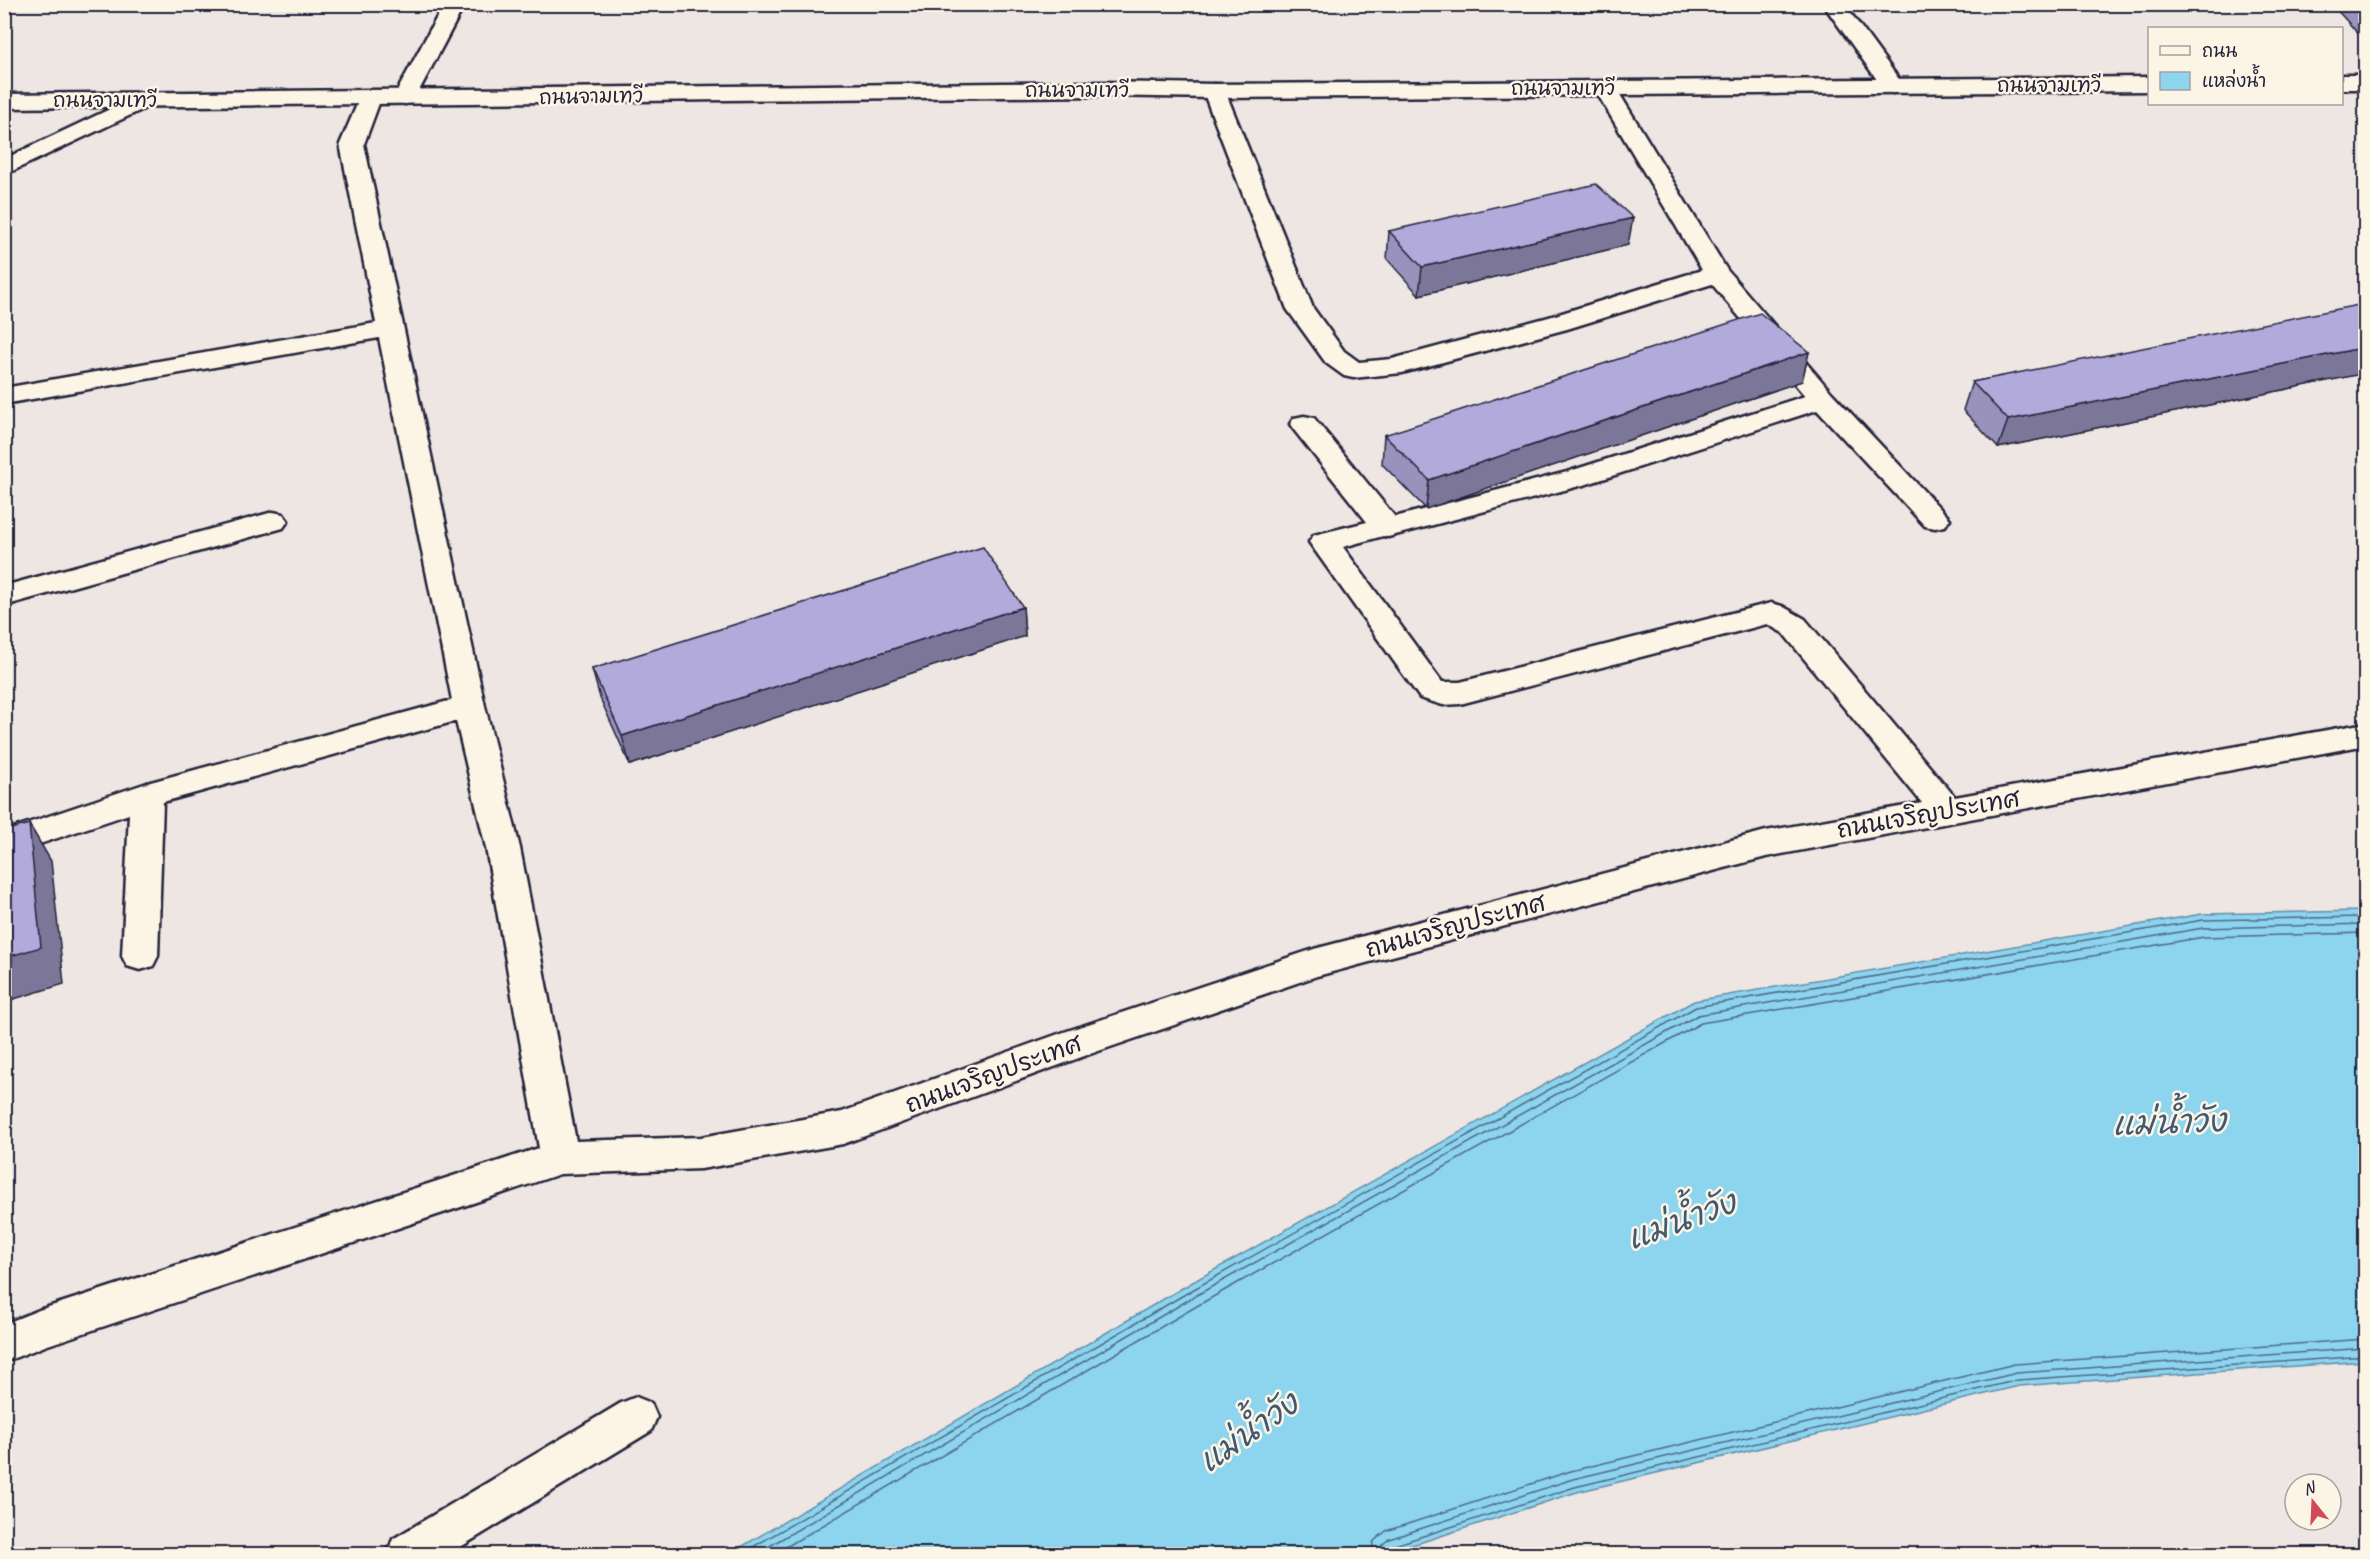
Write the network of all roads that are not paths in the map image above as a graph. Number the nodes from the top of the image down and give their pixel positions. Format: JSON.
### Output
{"nodes":[{"id":1,"x":455,"y":4,"type":"edge"},
{"id":2,"x":1833,"y":4,"type":"edge"},
{"id":3,"x":2343,"y":82,"type":"edge"},
{"id":4,"x":2366,"y":82,"type":"edge"},
{"id":5,"x":2148,"y":84,"type":"edge"},
{"id":6,"x":1893,"y":86,"type":"junction"},
{"id":7,"x":1605,"y":88,"type":"junction"},
{"id":8,"x":1214,"y":91,"type":"junction"},
{"id":9,"x":405,"y":97,"type":"junction"},
{"id":10,"x":370,"y":98,"type":"junction"},
{"id":11,"x":146,"y":99,"type":"junction"},
{"id":12,"x":4,"y":101,"type":"edge"},
{"id":13,"x":4,"y":168,"type":"edge"},
{"id":14,"x":1717,"y":274,"type":"junction"},
{"id":15,"x":391,"y":328,"type":"junction"},
{"id":16,"x":4,"y":396,"type":"edge"},
{"id":17,"x":1822,"y":399,"type":"junction"},
{"id":18,"x":1304,"y":424,"type":"dead end"},
{"id":19,"x":1935,"y":519,"type":"dead end"},
{"id":20,"x":273,"y":521,"type":"dead end"},
{"id":21,"x":1386,"y":526,"type":"junction"},
{"id":22,"x":4,"y":596,"type":"edge"},
{"id":23,"x":469,"y":706,"type":"junction"},
{"id":24,"x":2366,"y":734,"type":"edge"},
{"id":25,"x":147,"y":795,"type":"junction"},
{"id":26,"x":1947,"y":811,"type":"junction"},
{"id":27,"x":4,"y":844,"type":"edge"},
{"id":28,"x":140,"y":956,"type":"dead end"},
{"id":29,"x":560,"y":1158,"type":"junction"},
{"id":30,"x":4,"y":1343,"type":"edge"},
{"id":31,"x":636,"y":1418,"type":"dead end"},
{"id":32,"x":408,"y":1554,"type":"edge"}],
"edges":[{"from":1,"to":9,"type":"street"},
{"from":2,"to":6,"type":"street"},
{"from":3,"to":4,"type":"street"},
{"from":5,"to":6,"type":"street","name":"ถนนจามเทวี"},
{"from":6,"to":7,"type":"street","name":"ถนนจามเทวี"},
{"from":7,"to":8,"type":"street","name":"ถนนจามเทวี"},
{"from":7,"to":14,"type":"street"},
{"from":8,"to":9,"type":"street","name":"ถนนจามเทวี"},
{"from":8,"to":14,"type":"street"},
{"from":9,"to":10,"type":"street","name":"ถนนจามเทวี"},
{"from":10,"to":11,"type":"street","name":"ถนนจามเทวี"},
{"from":10,"to":15,"type":"street"},
{"from":11,"to":12,"type":"street","name":"ถนนจามเทวี"},
{"from":11,"to":13,"type":"street"},
{"from":14,"to":17,"type":"street"},
{"from":15,"to":16,"type":"street"},
{"from":15,"to":23,"type":"street"},
{"from":17,"to":19,"type":"street"},
{"from":17,"to":21,"type":"street"},
{"from":18,"to":21,"type":"street"},
{"from":20,"to":22,"type":"street"},
{"from":21,"to":26,"type":"street"},
{"from":23,"to":25,"type":"street"},
{"from":23,"to":29,"type":"street"},
{"from":24,"to":26,"type":"street","name":"ถนนเจริญประเทศ"},
{"from":25,"to":27,"type":"street"},
{"from":25,"to":28,"type":"street"},
{"from":26,"to":29,"type":"street","name":"ถนนเจริญประเทศ"},
{"from":29,"to":30,"type":"street","name":"ถนนเจริญประเทศ"},
{"from":31,"to":32,"type":"street"}]}
